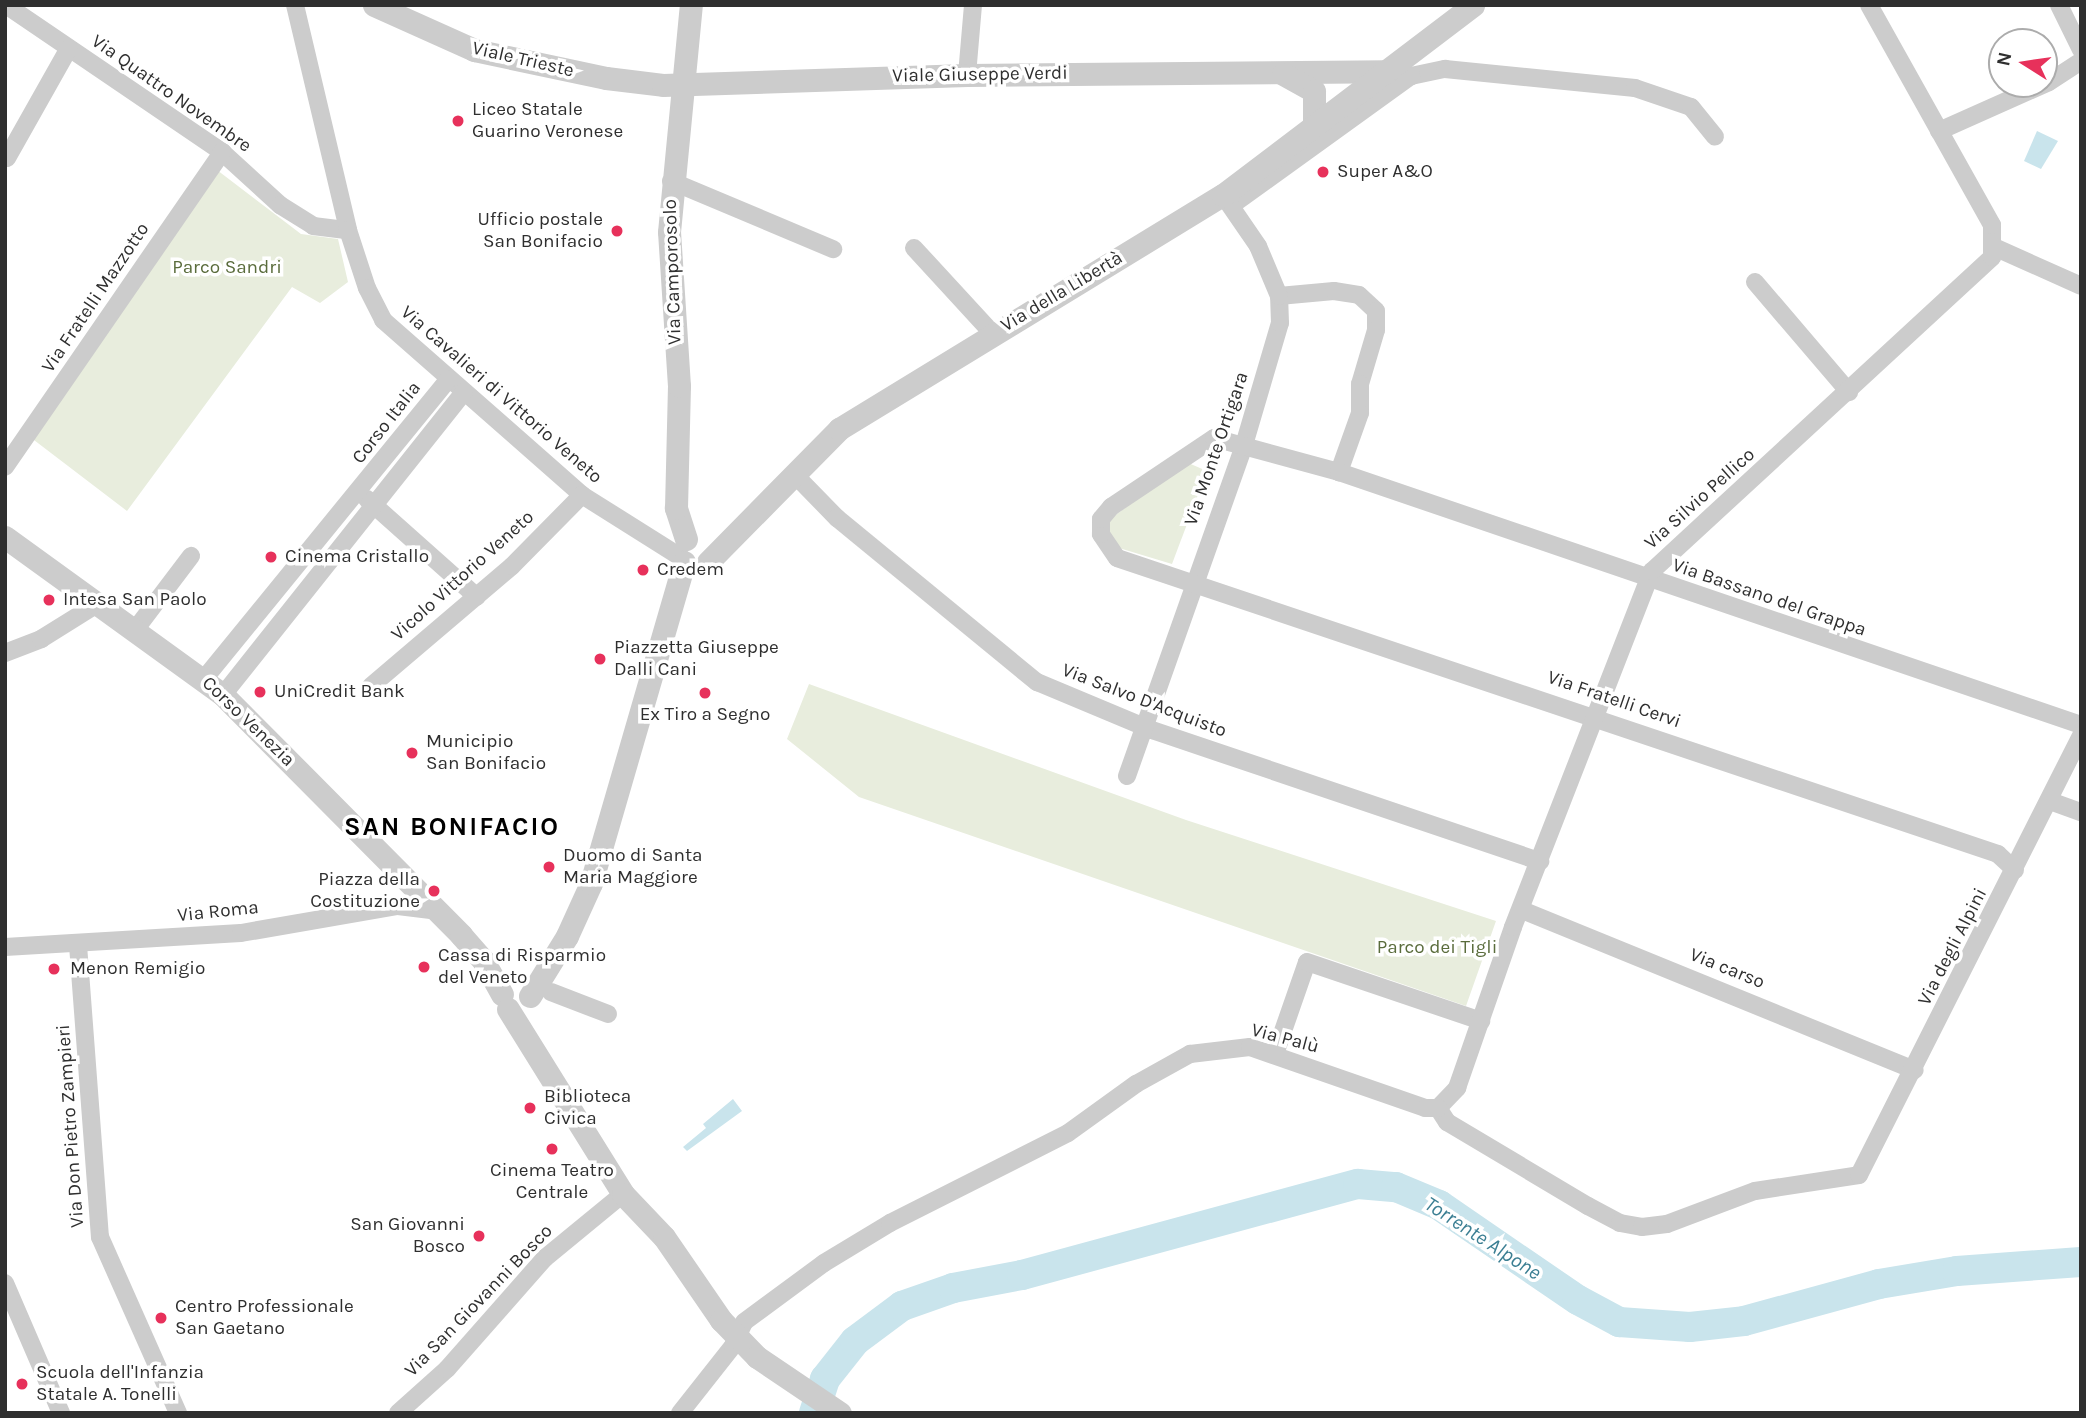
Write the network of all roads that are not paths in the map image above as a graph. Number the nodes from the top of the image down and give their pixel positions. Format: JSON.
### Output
{"nodes":[{"id":1,"x":6,"y":5,"type":"edge"},
{"id":2,"x":295,"y":5,"type":"edge"},
{"id":3,"x":374,"y":5,"type":"edge"},
{"id":4,"x":691,"y":5,"type":"edge"},
{"id":5,"x":973,"y":5,"type":"edge"},
{"id":6,"x":1473,"y":5,"type":"edge"},
{"id":7,"x":1869,"y":5,"type":"edge"},
{"id":8,"x":2059,"y":5,"type":"edge"},
{"id":9,"x":69,"y":48,"type":"junction"},
{"id":10,"x":2081,"y":50,"type":"edge"},
{"id":11,"x":2081,"y":61,"type":"edge"},
{"id":12,"x":1387,"y":71,"type":"junction"},
{"id":13,"x":1280,"y":72,"type":"junction"},
{"id":14,"x":967,"y":75,"type":"junction"},
{"id":15,"x":1411,"y":76,"type":"junction"},
{"id":16,"x":680,"y":83,"type":"junction"},
{"id":17,"x":1314,"y":91,"type":"junction"},
{"id":18,"x":1343,"y":109,"type":"junction"},
{"id":19,"x":1314,"y":125,"type":"junction"},
{"id":20,"x":1939,"y":131,"type":"junction"},
{"id":21,"x":1715,"y":136,"type":"dead end"},
{"id":22,"x":222,"y":152,"type":"junction"},
{"id":23,"x":6,"y":158,"type":"edge"},
{"id":24,"x":671,"y":181,"type":"junction"},
{"id":25,"x":1228,"y":200,"type":"junction"},
{"id":26,"x":348,"y":230,"type":"junction"},
{"id":27,"x":1994,"y":247,"type":"junction"},
{"id":28,"x":914,"y":248,"type":"dead end"},
{"id":29,"x":833,"y":249,"type":"dead end"},
{"id":30,"x":1755,"y":282,"type":"dead end"},
{"id":31,"x":2081,"y":286,"type":"edge"},
{"id":32,"x":1279,"y":296,"type":"junction"},
{"id":33,"x":993,"y":334,"type":"junction"},
{"id":34,"x":449,"y":379,"type":"junction"},
{"id":35,"x":464,"y":392,"type":"junction"},
{"id":36,"x":1849,"y":392,"type":"junction"},
{"id":37,"x":1244,"y":445,"type":"junction"},
{"id":38,"x":5,"y":467,"type":"edge"},
{"id":39,"x":1339,"y":472,"type":"junction"},
{"id":40,"x":794,"y":474,"type":"junction"},
{"id":41,"x":359,"y":493,"type":"junction"},
{"id":42,"x":582,"y":495,"type":"junction"},
{"id":43,"x":375,"y":505,"type":"junction"},
{"id":44,"x":1101,"y":534,"type":"joint"},
{"id":45,"x":5,"y":537,"type":"edge"},
{"id":46,"x":191,"y":556,"type":"dead end"},
{"id":47,"x":691,"y":557,"type":"junction"},
{"id":48,"x":294,"y":574,"type":"junction"},
{"id":49,"x":1647,"y":580,"type":"junction"},
{"id":50,"x":1192,"y":583,"type":"junction"},
{"id":51,"x":310,"y":586,"type":"junction"},
{"id":52,"x":477,"y":597,"type":"junction"},
{"id":53,"x":97,"y":604,"type":"junction"},
{"id":54,"x":135,"y":630,"type":"junction"},
{"id":55,"x":5,"y":653,"type":"edge"},
{"id":56,"x":204,"y":679,"type":"junction"},
{"id":57,"x":371,"y":686,"type":"dead end"},
{"id":58,"x":223,"y":695,"type":"junction"},
{"id":59,"x":1594,"y":715,"type":"junction"},
{"id":60,"x":1146,"y":724,"type":"junction"},
{"id":61,"x":2081,"y":725,"type":"edge"},
{"id":62,"x":2081,"y":735,"type":"edge"},
{"id":63,"x":1127,"y":776,"type":"dead end"},
{"id":64,"x":2050,"y":801,"type":"junction"},
{"id":65,"x":2081,"y":812,"type":"edge"},
{"id":66,"x":1540,"y":860,"type":"junction"},
{"id":67,"x":2015,"y":870,"type":"junction"},
{"id":68,"x":433,"y":910,"type":"junction"},
{"id":69,"x":1522,"y":910,"type":"junction"},
{"id":70,"x":78,"y":945,"type":"junction"},
{"id":71,"x":5,"y":947,"type":"edge"},
{"id":72,"x":522,"y":994,"type":"junction"},
{"id":73,"x":608,"y":1014,"type":"dead end"},
{"id":74,"x":1481,"y":1021,"type":"junction"},
{"id":75,"x":1275,"y":1054,"type":"junction"},
{"id":76,"x":1914,"y":1070,"type":"junction"},
{"id":77,"x":1438,"y":1108,"type":"junction"},
{"id":78,"x":624,"y":1194,"type":"junction"},
{"id":79,"x":5,"y":1283,"type":"edge"},
{"id":80,"x":737,"y":1337,"type":"junction"},
{"id":81,"x":838,"y":1411,"type":"edge"},
{"id":82,"x":61,"y":1413,"type":"edge"},
{"id":83,"x":178,"y":1413,"type":"edge"},
{"id":84,"x":398,"y":1413,"type":"edge"},
{"id":85,"x":680,"y":1413,"type":"edge"}],
"edges":[{"from":1,"to":9,"type":"street","name":"Via Quattro Novembre"},
{"from":2,"to":26,"type":"street","name":"Via Cavalieri di Vittorio Veneto"},
{"from":3,"to":16,"type":"street","name":"Viale Trieste"},
{"from":4,"to":16,"type":"street","name":"Via Camporosolo"},
{"from":5,"to":14,"type":"street"},
{"from":6,"to":12,"type":"street","name":"Via della Libertà"},
{"from":7,"to":20,"type":"street"},
{"from":8,"to":10,"type":"street"},
{"from":9,"to":22,"type":"street","name":"Via Quattro Novembre"},
{"from":9,"to":23,"type":"street"},
{"from":11,"to":20,"type":"street"},
{"from":12,"to":13,"type":"street","name":"Viale Giuseppe Verdi"},
{"from":12,"to":15,"type":"street"},
{"from":12,"to":18,"type":"street","name":"Via della Libertà"},
{"from":13,"to":14,"type":"street","name":"Viale Giuseppe Verdi"},
{"from":13,"to":17,"type":"street","name":"Viale Giuseppe Verdi"},
{"from":14,"to":16,"type":"street","name":"Viale Giuseppe Verdi"},
{"from":15,"to":18,"type":"street"},
{"from":15,"to":21,"type":"street"},
{"from":16,"to":24,"type":"street","name":"Via Camporosolo"},
{"from":17,"to":18,"type":"street","name":"Viale Giuseppe Verdi"},
{"from":17,"to":19,"type":"street"},
{"from":18,"to":19,"type":"street","name":"Via della Libertà"},
{"from":18,"to":25,"type":"street"},
{"from":19,"to":25,"type":"street","name":"Via della Libertà"},
{"from":20,"to":27,"type":"street"},
{"from":22,"to":26,"type":"street","name":"Via Quattro Novembre"},
{"from":22,"to":38,"type":"street","name":"Via Fratelli Mazzotto"},
{"from":24,"to":29,"type":"street"},
{"from":24,"to":47,"type":"street","name":"Via Camporosolo"},
{"from":25,"to":32,"type":"street","name":"Via Monte Ortigara"},
{"from":25,"to":33,"type":"street","name":"Via della Libertà"},
{"from":26,"to":34,"type":"street","name":"Via Cavalieri di Vittorio Veneto"},
{"from":27,"to":31,"type":"street"},
{"from":27,"to":36,"type":"street","name":"Via Silvio Pellico"},
{"from":28,"to":33,"type":"street"},
{"from":30,"to":36,"type":"street"},
{"from":32,"to":37,"type":"street","name":"Via Monte Ortigara"},
{"from":32,"to":39,"type":"street"},
{"from":33,"to":40,"type":"street","name":"Via della Libertà"},
{"from":34,"to":35,"type":"street","name":"Via Cavalieri di Vittorio Veneto"},
{"from":34,"to":41,"type":"street","name":"Corso Italia"},
{"from":35,"to":42,"type":"street","name":"Via Cavalieri di Vittorio Veneto"},
{"from":35,"to":43,"type":"street"},
{"from":36,"to":49,"type":"street","name":"Via Silvio Pellico"},
{"from":37,"to":39,"type":"street","name":"Via Bassano del Grappa"},
{"from":37,"to":44,"type":"street","name":"Via Bassano del Grappa"},
{"from":37,"to":50,"type":"street","name":"Via Monte Ortigara"},
{"from":39,"to":49,"type":"street","name":"Via Bassano del Grappa"},
{"from":40,"to":47,"type":"street","name":"Via della Libertà"},
{"from":40,"to":60,"type":"street","name":"Via Salvo D'Acquisto"},
{"from":41,"to":43,"type":"street","name":"Corso Italia"},
{"from":41,"to":48,"type":"street","name":"Corso Italia"},
{"from":42,"to":47,"type":"street","name":"Via Cavalieri di Vittorio Veneto"},
{"from":42,"to":52,"type":"street","name":"Vicolo Vittorio Veneto"},
{"from":43,"to":51,"type":"street"},
{"from":43,"to":52,"type":"street","name":"Corso Italia"},
{"from":44,"to":50,"type":"street","name":"Via Fratelli Cervi"},
{"from":45,"to":53,"type":"street","name":"Corso Venezia"},
{"from":46,"to":54,"type":"street"},
{"from":47,"to":72,"type":"street"},
{"from":48,"to":51,"type":"street"},
{"from":48,"to":56,"type":"street","name":"Corso Italia"},
{"from":49,"to":59,"type":"street","name":"Via Silvio Pellico"},
{"from":49,"to":61,"type":"street","name":"Via Bassano del Grappa"},
{"from":50,"to":59,"type":"street","name":"Via Fratelli Cervi"},
{"from":50,"to":60,"type":"street","name":"Via Monte Ortigara"},
{"from":51,"to":58,"type":"street"},
{"from":52,"to":57,"type":"street","name":"Vicolo Vittorio Veneto"},
{"from":53,"to":54,"type":"street","name":"Corso Venezia"},
{"from":53,"to":55,"type":"street"},
{"from":54,"to":56,"type":"street","name":"Corso Venezia"},
{"from":56,"to":58,"type":"street","name":"Corso Venezia"},
{"from":58,"to":68,"type":"street","name":"Corso Venezia"},
{"from":59,"to":66,"type":"street","name":"Via Silvio Pellico"},
{"from":59,"to":67,"type":"street","name":"Via Fratelli Cervi"},
{"from":60,"to":63,"type":"street","name":"Via Monte Ortigara"},
{"from":60,"to":66,"type":"street","name":"Via Salvo D'Acquisto"},
{"from":62,"to":64,"type":"street","name":"Via degli Alpini"},
{"from":64,"to":65,"type":"street"},
{"from":64,"to":67,"type":"street","name":"Via degli Alpini"},
{"from":66,"to":69,"type":"street","name":"Via Silvio Pellico"},
{"from":67,"to":76,"type":"street","name":"Via degli Alpini"},
{"from":68,"to":70,"type":"street","name":"Via Roma"},
{"from":68,"to":72,"type":"street"},
{"from":69,"to":74,"type":"street","name":"Via Silvio Pellico"},
{"from":69,"to":76,"type":"street","name":"Via carso"},
{"from":70,"to":71,"type":"street","name":"Via Roma"},
{"from":70,"to":83,"type":"street","name":"Via Don Pietro Zampieri"},
{"from":72,"to":73,"type":"street"},
{"from":72,"to":78,"type":"street"},
{"from":74,"to":75,"type":"street"},
{"from":74,"to":77,"type":"street","name":"Via Silvio Pellico"},
{"from":75,"to":77,"type":"street","name":"Via Palù"},
{"from":75,"to":80,"type":"street","name":"Via Palù"},
{"from":76,"to":77,"type":"street","name":"Via degli Alpini"},
{"from":78,"to":80,"type":"street"},
{"from":78,"to":84,"type":"street","name":"Via San Giovanni Bosco"},
{"from":79,"to":82,"type":"street"},
{"from":80,"to":81,"type":"street"},
{"from":80,"to":85,"type":"street","name":"Via Palù"}]}
